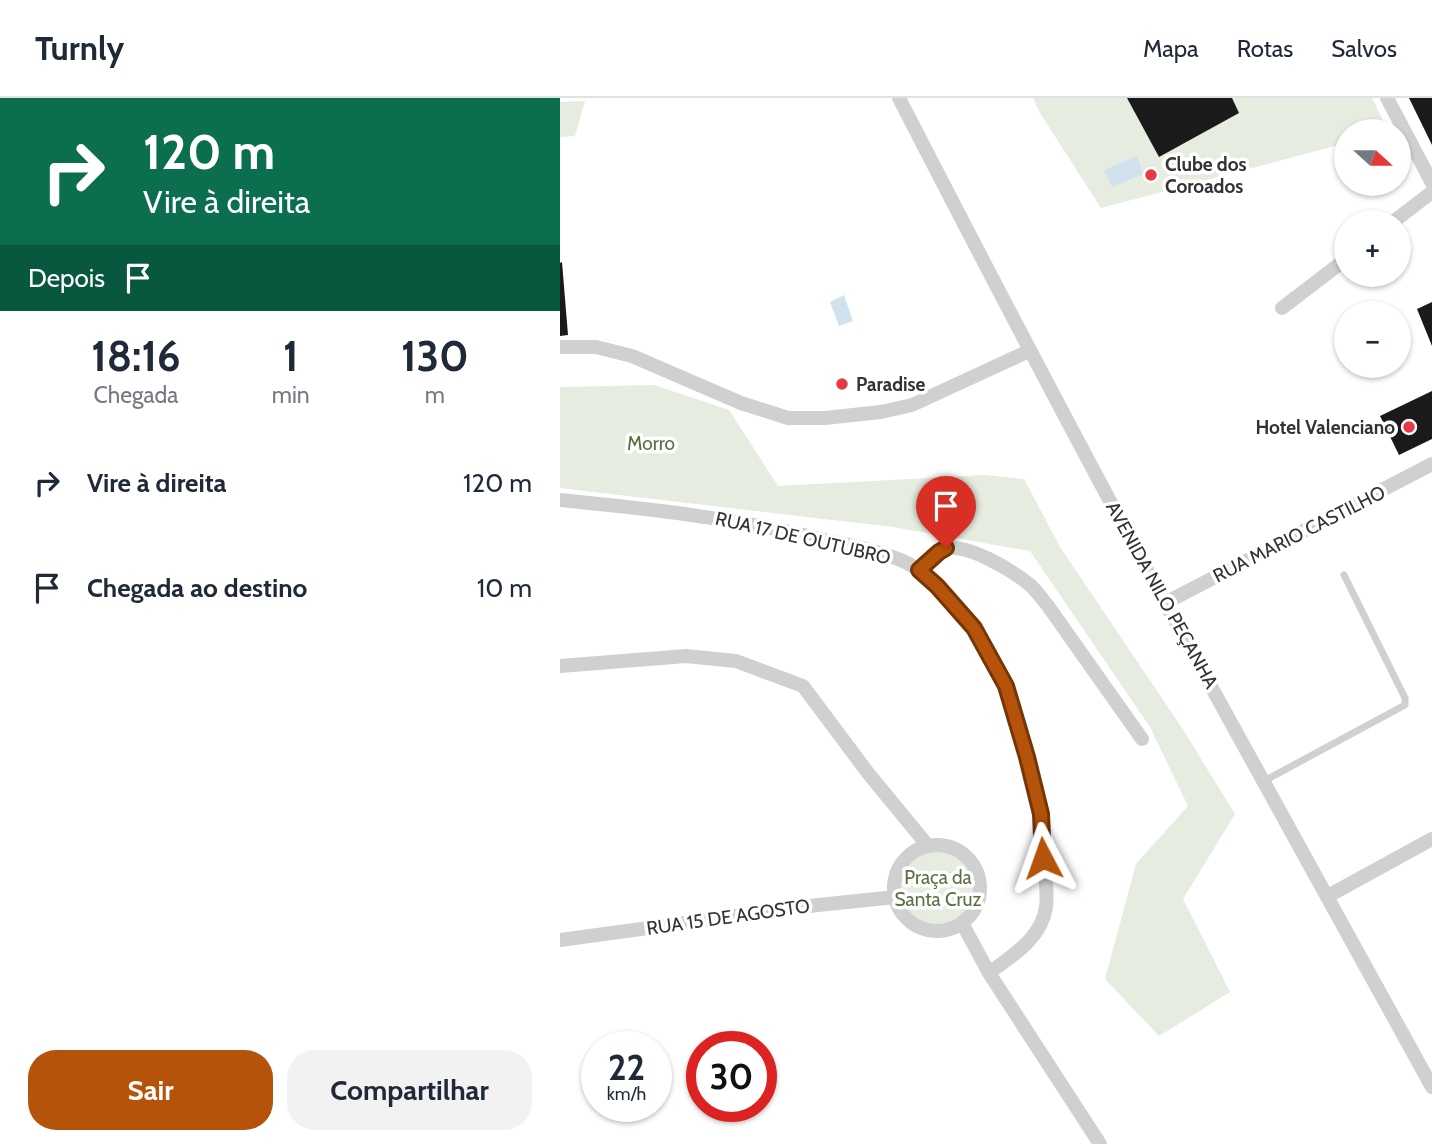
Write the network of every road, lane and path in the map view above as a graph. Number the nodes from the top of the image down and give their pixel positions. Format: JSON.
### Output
{"nodes":[{"id":1,"x":899,"y":98,"type":"edge"},
{"id":2,"x":1388,"y":98,"type":"edge"},
{"id":3,"x":1432,"y":183,"type":"edge"},
{"id":4,"x":1432,"y":192,"type":"edge"},
{"id":5,"x":1409,"y":210,"type":"edge"},
{"id":6,"x":1334,"y":268,"type":"edge"},
{"id":7,"x":1282,"y":308,"type":"dead end"},
{"id":8,"x":560,"y":347,"type":"edge"},
{"id":9,"x":1029,"y":351,"type":"junction"},
{"id":10,"x":1432,"y":464,"type":"edge"},
{"id":11,"x":560,"y":500,"type":"edge"},
{"id":12,"x":919,"y":570,"type":"junction"},
{"id":13,"x":1344,"y":575,"type":"dead end"},
{"id":14,"x":1165,"y":603,"type":"junction"},
{"id":15,"x":560,"y":666,"type":"edge"},
{"id":16,"x":1142,"y":739,"type":"dead end"},
{"id":17,"x":1264,"y":781,"type":"junction"},
{"id":18,"x":1432,"y":839,"type":"edge"},
{"id":19,"x":928,"y":846,"type":"junction"},
{"id":20,"x":1328,"y":895,"type":"junction"},
{"id":21,"x":895,"y":897,"type":"junction"},
{"id":22,"x":962,"y":923,"type":"junction"},
{"id":23,"x":560,"y":940,"type":"edge"},
{"id":24,"x":989,"y":973,"type":"junction"},
{"id":25,"x":1432,"y":1087,"type":"edge"},
{"id":26,"x":1100,"y":1144,"type":"edge"}],
"edges":[{"from":1,"to":9,"type":"street","name":"AVENIDA NILO PEÇANHA"},
{"from":2,"to":3,"type":"street"},
{"from":4,"to":5,"type":"street"},
{"from":6,"to":7,"type":"street"},
{"from":8,"to":9,"type":"street"},
{"from":9,"to":14,"type":"street","name":"AVENIDA NILO PEÇANHA"},
{"from":10,"to":14,"type":"street","name":"RUA MARIO CASTILHO"},
{"from":11,"to":12,"type":"street","name":"RUA 17 DE OUTUBRO"},
{"from":12,"to":16,"type":"street"},
{"from":12,"to":24,"type":"street","name":"RUA 17 DE OUTUBRO"},
{"from":13,"to":17,"type":"lane"},
{"from":14,"to":17,"type":"street","name":"AVENIDA NILO PEÇANHA"},
{"from":15,"to":19,"type":"street"},
{"from":17,"to":20,"type":"street","name":"AVENIDA NILO PEÇANHA"},
{"from":18,"to":20,"type":"street"},
{"from":19,"to":21,"type":"street"},
{"from":19,"to":22,"type":"street"},
{"from":20,"to":25,"type":"street","name":"AVENIDA NILO PEÇANHA"},
{"from":21,"to":22,"type":"street"},
{"from":21,"to":23,"type":"street","name":"RUA 15 DE AGOSTO"},
{"from":22,"to":24,"type":"street"},
{"from":24,"to":26,"type":"street"}]}
